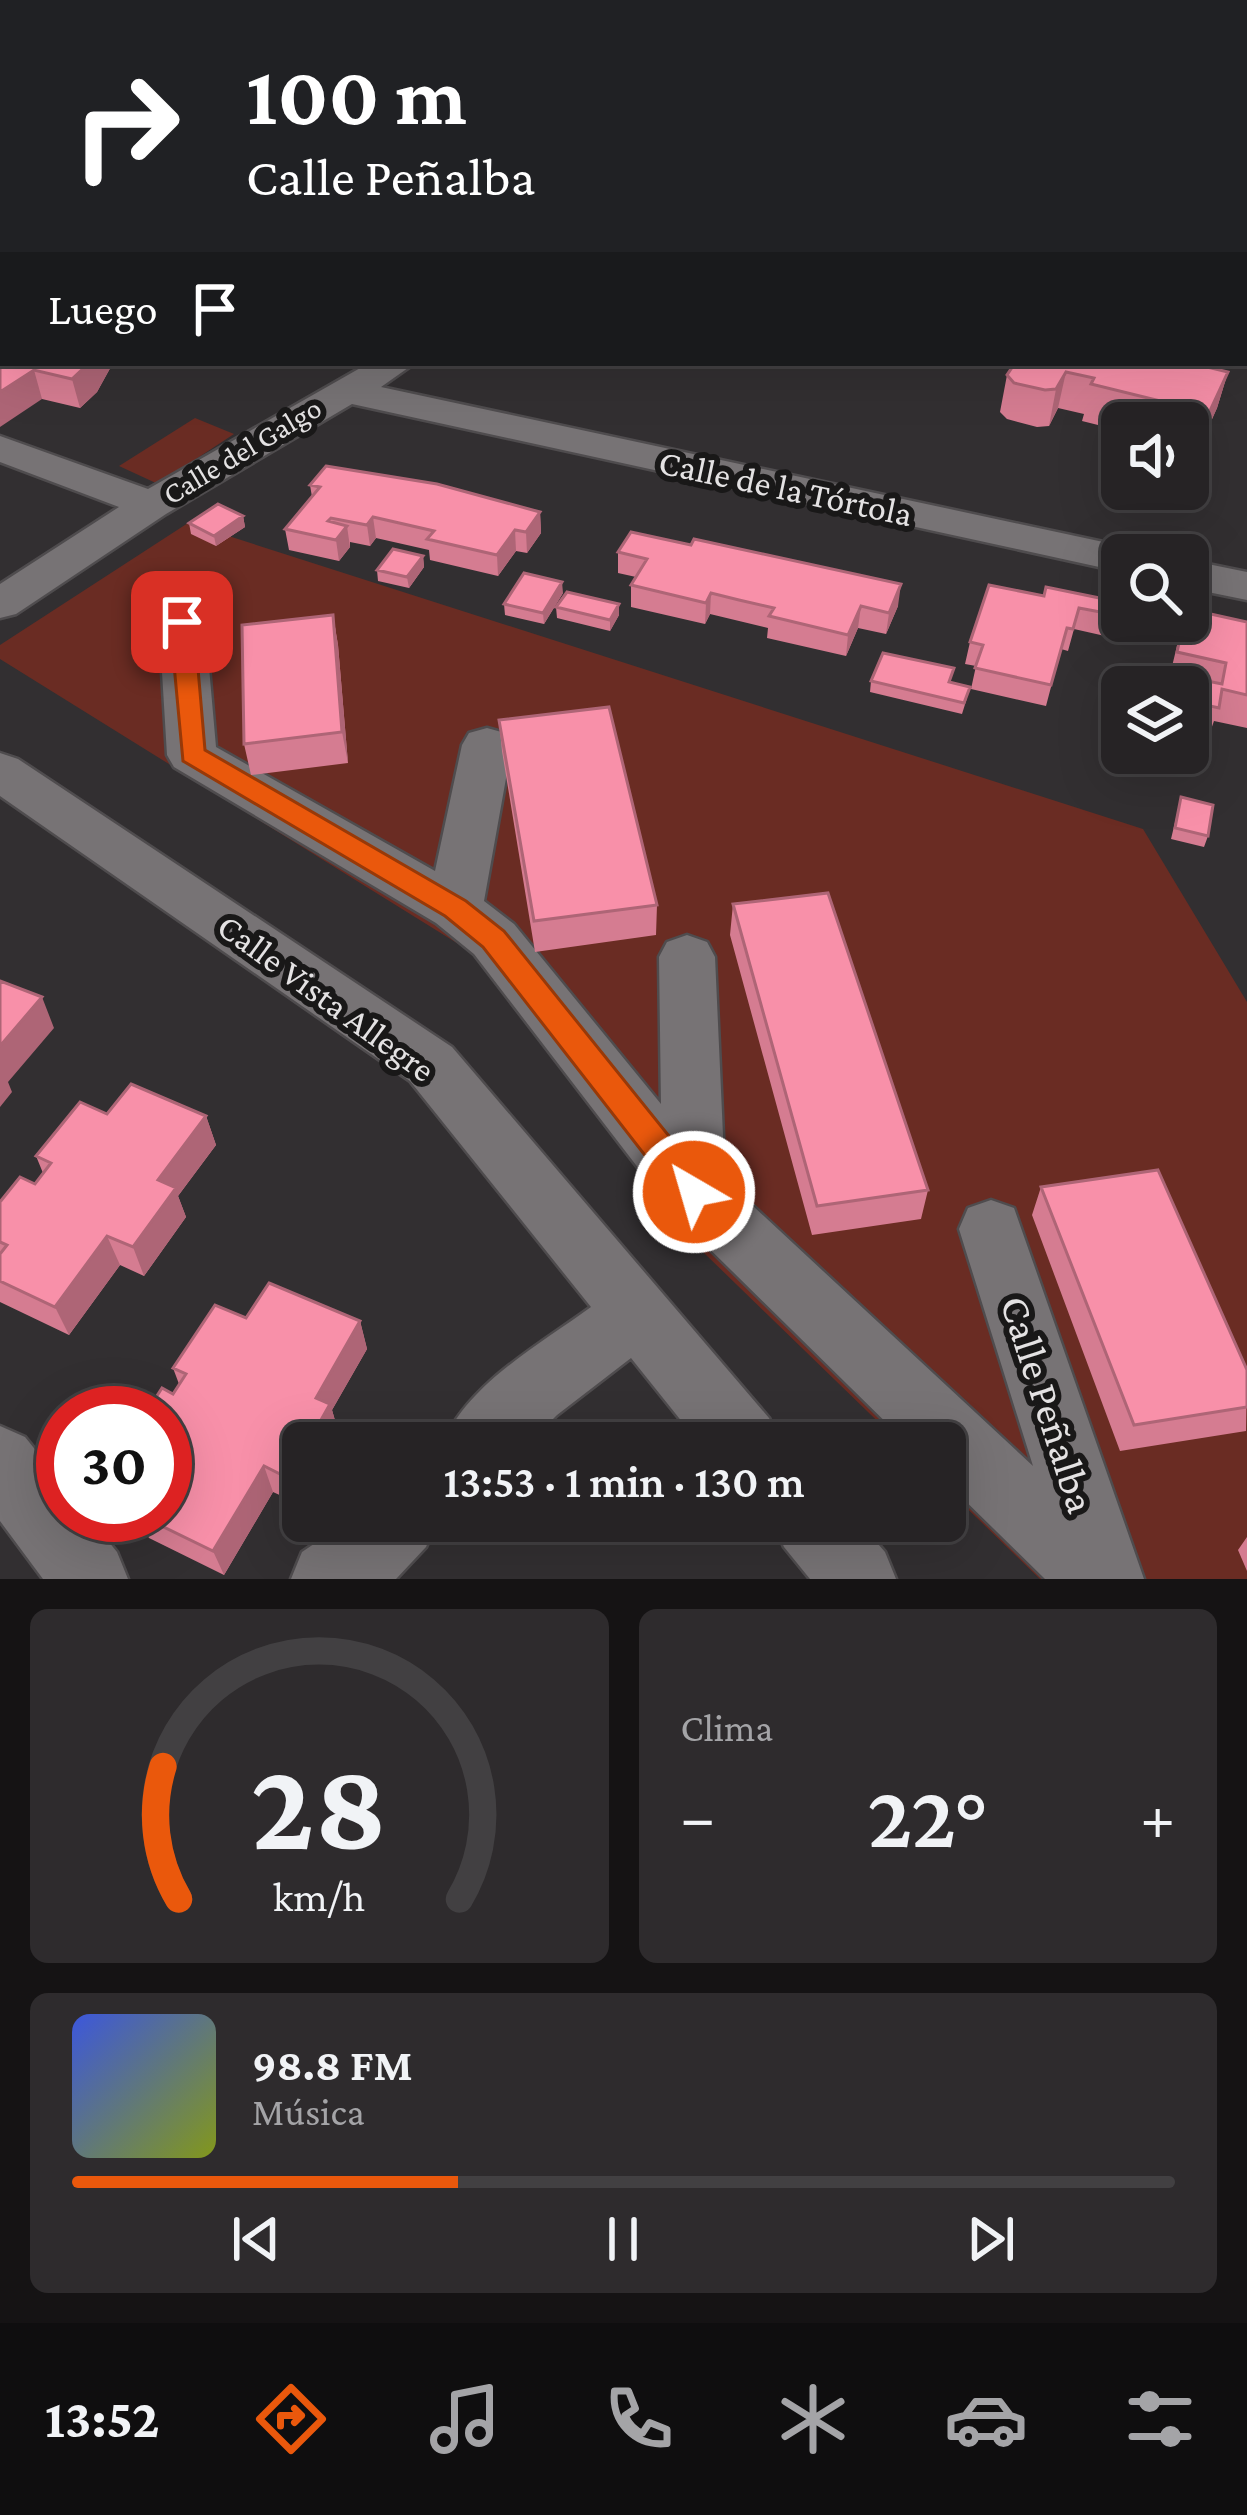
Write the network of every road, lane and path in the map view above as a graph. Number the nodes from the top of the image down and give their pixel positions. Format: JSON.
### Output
{"nodes":[{"id":1,"x":392,"y":366,"type":"edge"},
{"id":2,"x":425,"y":366,"type":"edge"},
{"id":3,"x":344,"y":392,"type":"junction"},
{"id":4,"x":451,"y":414,"type":"junction"},
{"id":5,"x":0,"y":448,"type":"edge"},
{"id":6,"x":151,"y":505,"type":"junction"},
{"id":7,"x":1101,"y":555,"type":"edge"},
{"id":8,"x":1209,"y":578,"type":"edge"},
{"id":9,"x":1247,"y":586,"type":"edge"},
{"id":10,"x":0,"y":604,"type":"edge"},
{"id":11,"x":182,"y":622,"type":"dead end"},
{"id":12,"x":487,"y":746,"type":"dead end"},
{"id":13,"x":0,"y":771,"type":"edge"},
{"id":14,"x":455,"y":908,"type":"junction"},
{"id":15,"x":687,"y":957,"type":"dead end"},
{"id":16,"x":694,"y":1192,"type":"junction"},
{"id":17,"x":991,"y":1229,"type":"dead end"},
{"id":18,"x":636,"y":1314,"type":"junction"},
{"id":19,"x":500,"y":1422,"type":"edge"},
{"id":20,"x":726,"y":1422,"type":"edge"},
{"id":21,"x":0,"y":1462,"type":"edge"},
{"id":22,"x":827,"y":1542,"type":"edge"},
{"id":23,"x":90,"y":1579,"type":"edge"},
{"id":24,"x":858,"y":1579,"type":"edge"},
{"id":25,"x":1103,"y":1579,"type":"edge"}],
"edges":[{"from":1,"to":3,"type":"street","name":"Calle del Galgo"},
{"from":2,"to":4,"type":"street"},
{"from":3,"to":4,"type":"street","name":"Calle de la Tórtola"},
{"from":3,"to":6,"type":"street","name":"Calle del Galgo"},
{"from":4,"to":7,"type":"street","name":"Calle de la Tórtola"},
{"from":5,"to":6,"type":"street","name":"Calle del Galgo"},
{"from":6,"to":10,"type":"street","name":"Calle del Galgo"},
{"from":8,"to":9,"type":"street"},
{"from":11,"to":14,"type":"street","name":"Calle Peñalba"},
{"from":12,"to":14,"type":"street"},
{"from":13,"to":18,"type":"street","name":"Calle Vista Allegre"},
{"from":14,"to":16,"type":"street","name":"Calle Peñalba"},
{"from":15,"to":16,"type":"street"},
{"from":16,"to":25,"type":"street","name":"Calle Peñalba"},
{"from":17,"to":25,"type":"street","name":"Calle Peñalba"},
{"from":18,"to":19,"type":"street"},
{"from":18,"to":20,"type":"street","name":"Calle Vista Allegre"},
{"from":21,"to":23,"type":"street"},
{"from":22,"to":24,"type":"street"}]}
